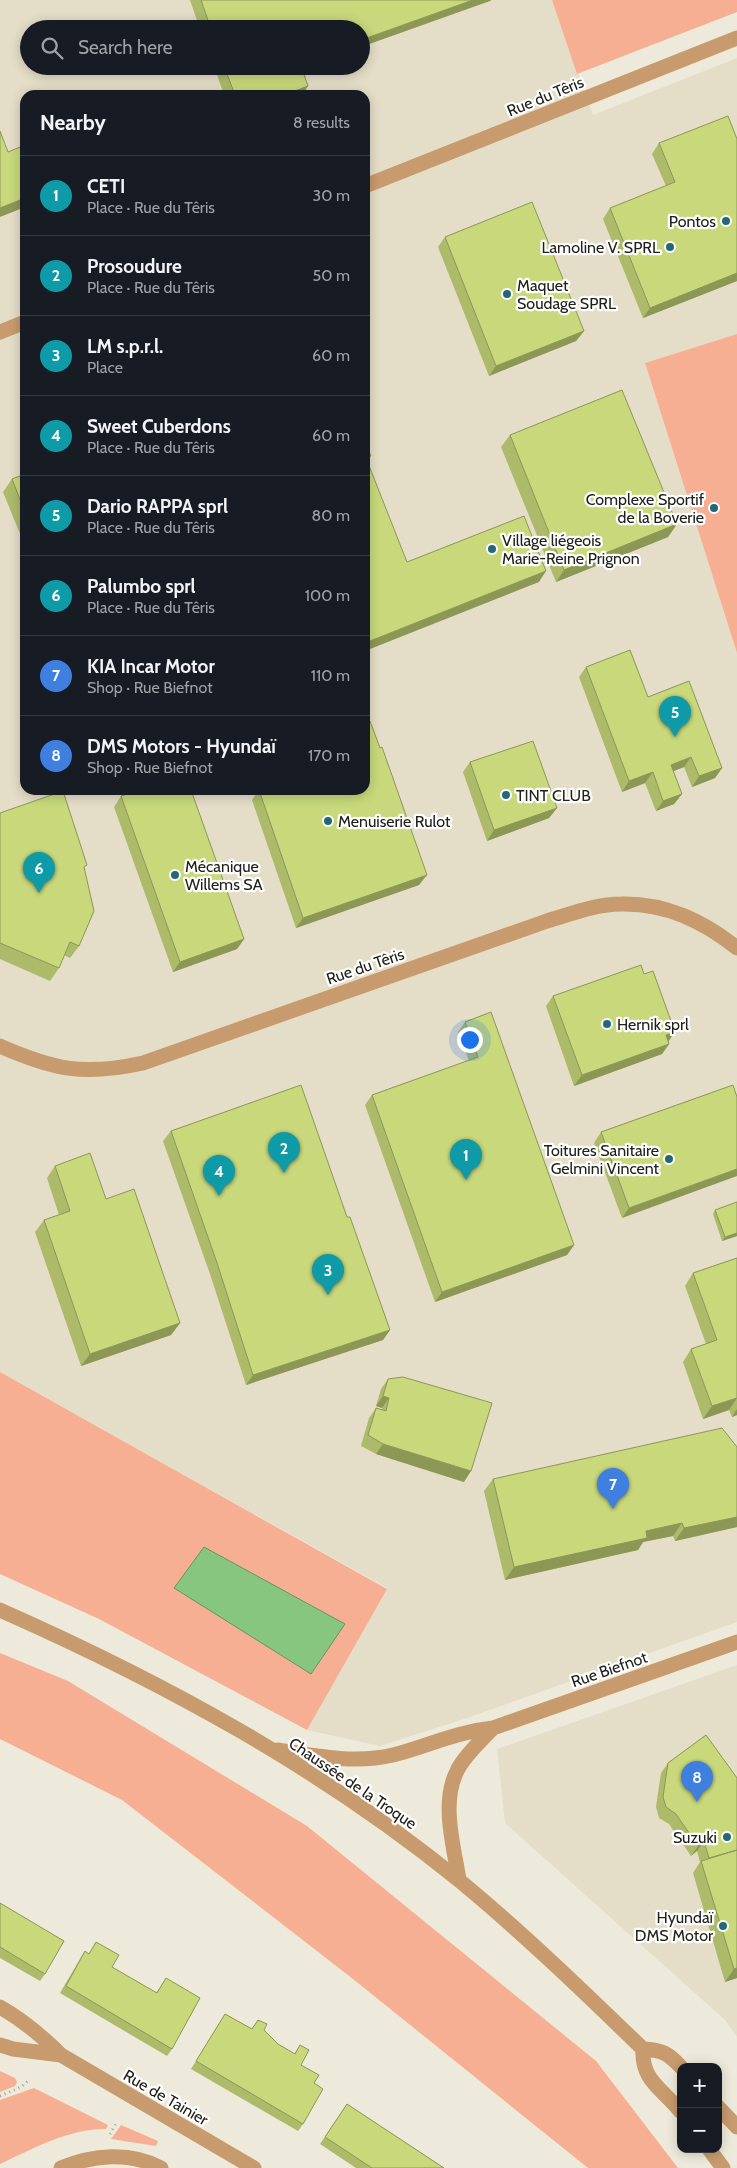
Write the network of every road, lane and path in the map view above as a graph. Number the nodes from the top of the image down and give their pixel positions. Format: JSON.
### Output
{"nodes":[{"id":1,"x":737,"y":38,"type":"edge"},
{"id":2,"x":370,"y":184,"type":"edge"},
{"id":3,"x":20,"y":324,"type":"edge"},
{"id":4,"x":0,"y":332,"type":"edge"},
{"id":5,"x":737,"y":948,"type":"edge"},
{"id":6,"x":0,"y":1046,"type":"edge"},
{"id":7,"x":0,"y":1610,"type":"edge"},
{"id":8,"x":737,"y":1642,"type":"edge"},
{"id":9,"x":493,"y":1728,"type":"junction"},
{"id":10,"x":271,"y":1749,"type":"junction"},
{"id":11,"x":458,"y":1880,"type":"junction"},
{"id":12,"x":0,"y":2006,"type":"edge"},
{"id":13,"x":0,"y":2045,"type":"edge"},
{"id":14,"x":643,"y":2048,"type":"junction"},
{"id":15,"x":60,"y":2055,"type":"junction"},
{"id":16,"x":677,"y":2063,"type":"edge"},
{"id":17,"x":28,"y":2081,"type":"dead end"},
{"id":18,"x":0,"y":2096,"type":"edge"},
{"id":19,"x":677,"y":2108,"type":"edge"},
{"id":20,"x":719,"y":2108,"type":"edge"},
{"id":21,"x":117,"y":2122,"type":"dead end"},
{"id":22,"x":737,"y":2127,"type":"edge"},
{"id":23,"x":109,"y":2135,"type":"dead end"},
{"id":24,"x":712,"y":2153,"type":"edge"},
{"id":25,"x":61,"y":2168,"type":"edge"},
{"id":26,"x":161,"y":2168,"type":"edge"},
{"id":27,"x":254,"y":2168,"type":"edge"},
{"id":28,"x":723,"y":2168,"type":"edge"}],
"edges":[{"from":1,"to":2,"type":"street","name":"Rue du Têris"},
{"from":3,"to":4,"type":"street"},
{"from":5,"to":6,"type":"street","name":"Rue du Têris"},
{"from":7,"to":10,"type":"street","name":"Chaussée de la Troque"},
{"from":8,"to":9,"type":"street","name":"Rue Biefnot"},
{"from":9,"to":10,"type":"street","name":"Rue Biefnot"},
{"from":9,"to":11,"type":"street"},
{"from":10,"to":11,"type":"street","name":"Chaussée de la Troque"},
{"from":11,"to":14,"type":"street","name":"Chaussée de la Troque"},
{"from":12,"to":15,"type":"street","name":"Rue de Tainier"},
{"from":13,"to":15,"type":"street","name":"Rue de Tainier"},
{"from":14,"to":16,"type":"street","name":"Chaussée de la Troque"},
{"from":14,"to":19,"type":"street"},
{"from":15,"to":27,"type":"street","name":"Rue de Tainier"},
{"from":17,"to":18,"type":"path"},
{"from":20,"to":22,"type":"street"},
{"from":21,"to":23,"type":"path"},
{"from":24,"to":28,"type":"street"},
{"from":25,"to":26,"type":"street"}]}
